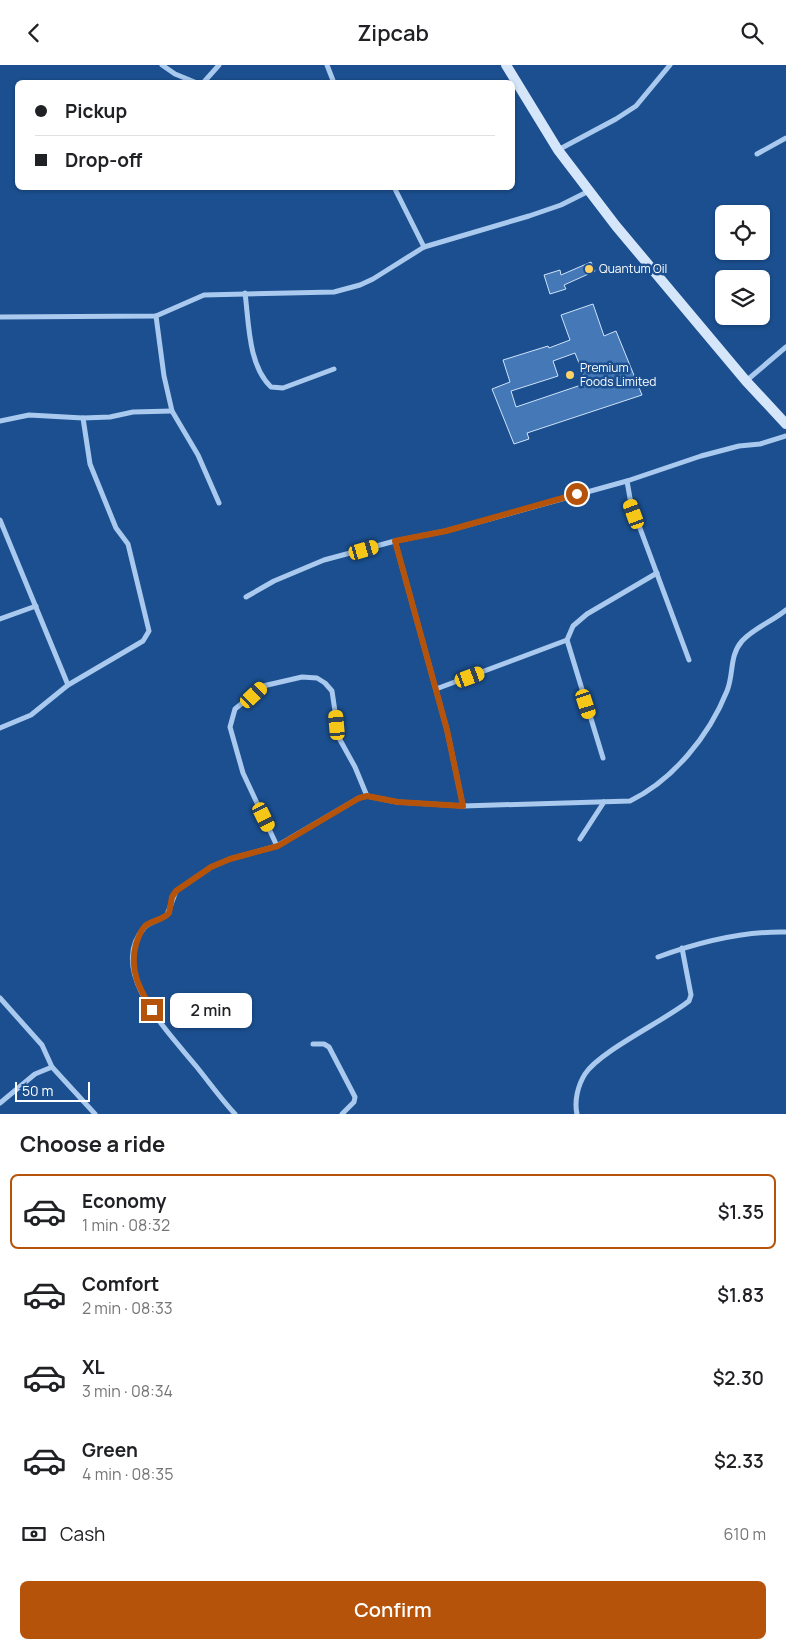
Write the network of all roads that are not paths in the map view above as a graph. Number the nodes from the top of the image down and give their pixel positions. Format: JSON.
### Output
{"nodes":[{"id":1,"x":162,"y":65,"type":"edge"},
{"id":2,"x":218,"y":65,"type":"edge"},
{"id":3,"x":506,"y":65,"type":"edge"},
{"id":4,"x":670,"y":65,"type":"edge"},
{"id":5,"x":329,"y":66,"type":"edge"},
{"id":6,"x":664,"y":67,"type":"edge"},
{"id":7,"x":190,"y":80,"type":"edge"},
{"id":8,"x":206,"y":80,"type":"edge"},
{"id":9,"x":333,"y":80,"type":"edge"},
{"id":10,"x":786,"y":138,"type":"edge"},
{"id":11,"x":558,"y":150,"type":"junction"},
{"id":12,"x":757,"y":154,"type":"dead end"},
{"id":13,"x":396,"y":190,"type":"edge"},
{"id":14,"x":590,"y":190,"type":"junction"},
{"id":15,"x":424,"y":247,"type":"junction"},
{"id":16,"x":245,"y":293,"type":"junction"},
{"id":17,"x":156,"y":316,"type":"junction"},
{"id":18,"x":0,"y":317,"type":"edge"},
{"id":19,"x":786,"y":347,"type":"edge"},
{"id":20,"x":334,"y":369,"type":"dead end"},
{"id":21,"x":746,"y":381,"type":"junction"},
{"id":22,"x":172,"y":411,"type":"junction"},
{"id":23,"x":83,"y":418,"type":"junction"},
{"id":24,"x":0,"y":421,"type":"edge"},
{"id":25,"x":786,"y":424,"type":"edge"},
{"id":26,"x":786,"y":436,"type":"edge"},
{"id":27,"x":626,"y":481,"type":"junction"},
{"id":28,"x":219,"y":503,"type":"dead end"},
{"id":29,"x":0,"y":523,"type":"edge"},
{"id":30,"x":395,"y":541,"type":"junction"},
{"id":31,"x":658,"y":573,"type":"junction"},
{"id":32,"x":246,"y":597,"type":"dead end"},
{"id":33,"x":36,"y":606,"type":"junction"},
{"id":34,"x":786,"y":610,"type":"edge"},
{"id":35,"x":0,"y":619,"type":"edge"},
{"id":36,"x":567,"y":640,"type":"junction"},
{"id":37,"x":689,"y":660,"type":"dead end"},
{"id":38,"x":68,"y":685,"type":"junction"},
{"id":39,"x":436,"y":689,"type":"junction"},
{"id":40,"x":0,"y":728,"type":"edge"},
{"id":41,"x":603,"y":758,"type":"dead end"},
{"id":42,"x":367,"y":796,"type":"junction"},
{"id":43,"x":604,"y":801,"type":"junction"},
{"id":44,"x":463,"y":806,"type":"junction"},
{"id":45,"x":580,"y":839,"type":"dead end"},
{"id":46,"x":278,"y":846,"type":"junction"},
{"id":47,"x":786,"y":932,"type":"edge"},
{"id":48,"x":682,"y":948,"type":"junction"},
{"id":49,"x":658,"y":957,"type":"dead end"},
{"id":50,"x":0,"y":998,"type":"edge"},
{"id":51,"x":313,"y":1044,"type":"dead end"},
{"id":52,"x":52,"y":1067,"type":"junction"},
{"id":53,"x":0,"y":1103,"type":"edge"},
{"id":54,"x":96,"y":1114,"type":"edge"},
{"id":55,"x":235,"y":1114,"type":"edge"},
{"id":56,"x":342,"y":1114,"type":"edge"},
{"id":57,"x":578,"y":1114,"type":"edge"}],
"edges":[{"from":1,"to":7,"type":"street"},
{"from":2,"to":8,"type":"street"},
{"from":3,"to":11,"type":"main road"},
{"from":4,"to":6,"type":"street"},
{"from":5,"to":9,"type":"street"},
{"from":6,"to":11,"type":"street"},
{"from":10,"to":12,"type":"street"},
{"from":11,"to":14,"type":"main road"},
{"from":13,"to":15,"type":"street"},
{"from":14,"to":15,"type":"street"},
{"from":14,"to":21,"type":"main road"},
{"from":15,"to":16,"type":"street"},
{"from":16,"to":17,"type":"street"},
{"from":16,"to":20,"type":"street"},
{"from":17,"to":18,"type":"street"},
{"from":17,"to":22,"type":"street"},
{"from":19,"to":21,"type":"street"},
{"from":21,"to":25,"type":"main road"},
{"from":22,"to":23,"type":"street"},
{"from":22,"to":28,"type":"street"},
{"from":23,"to":24,"type":"street"},
{"from":23,"to":38,"type":"street"},
{"from":26,"to":27,"type":"street"},
{"from":27,"to":30,"type":"street"},
{"from":27,"to":31,"type":"street"},
{"from":29,"to":33,"type":"street"},
{"from":30,"to":32,"type":"street"},
{"from":30,"to":39,"type":"street"},
{"from":31,"to":36,"type":"street"},
{"from":31,"to":37,"type":"street"},
{"from":33,"to":35,"type":"street"},
{"from":33,"to":38,"type":"street"},
{"from":34,"to":43,"type":"street"},
{"from":36,"to":39,"type":"street"},
{"from":36,"to":41,"type":"street"},
{"from":38,"to":40,"type":"street"},
{"from":39,"to":44,"type":"street"},
{"from":42,"to":44,"type":"street"},
{"from":42,"to":46,"type":"street"},
{"from":42,"to":46,"type":"street"},
{"from":43,"to":44,"type":"street"},
{"from":43,"to":45,"type":"street"},
{"from":46,"to":55,"type":"street"},
{"from":47,"to":48,"type":"street"},
{"from":48,"to":49,"type":"street"},
{"from":48,"to":57,"type":"street"},
{"from":50,"to":52,"type":"street"},
{"from":51,"to":56,"type":"street"},
{"from":52,"to":53,"type":"street"},
{"from":52,"to":54,"type":"street"}]}
